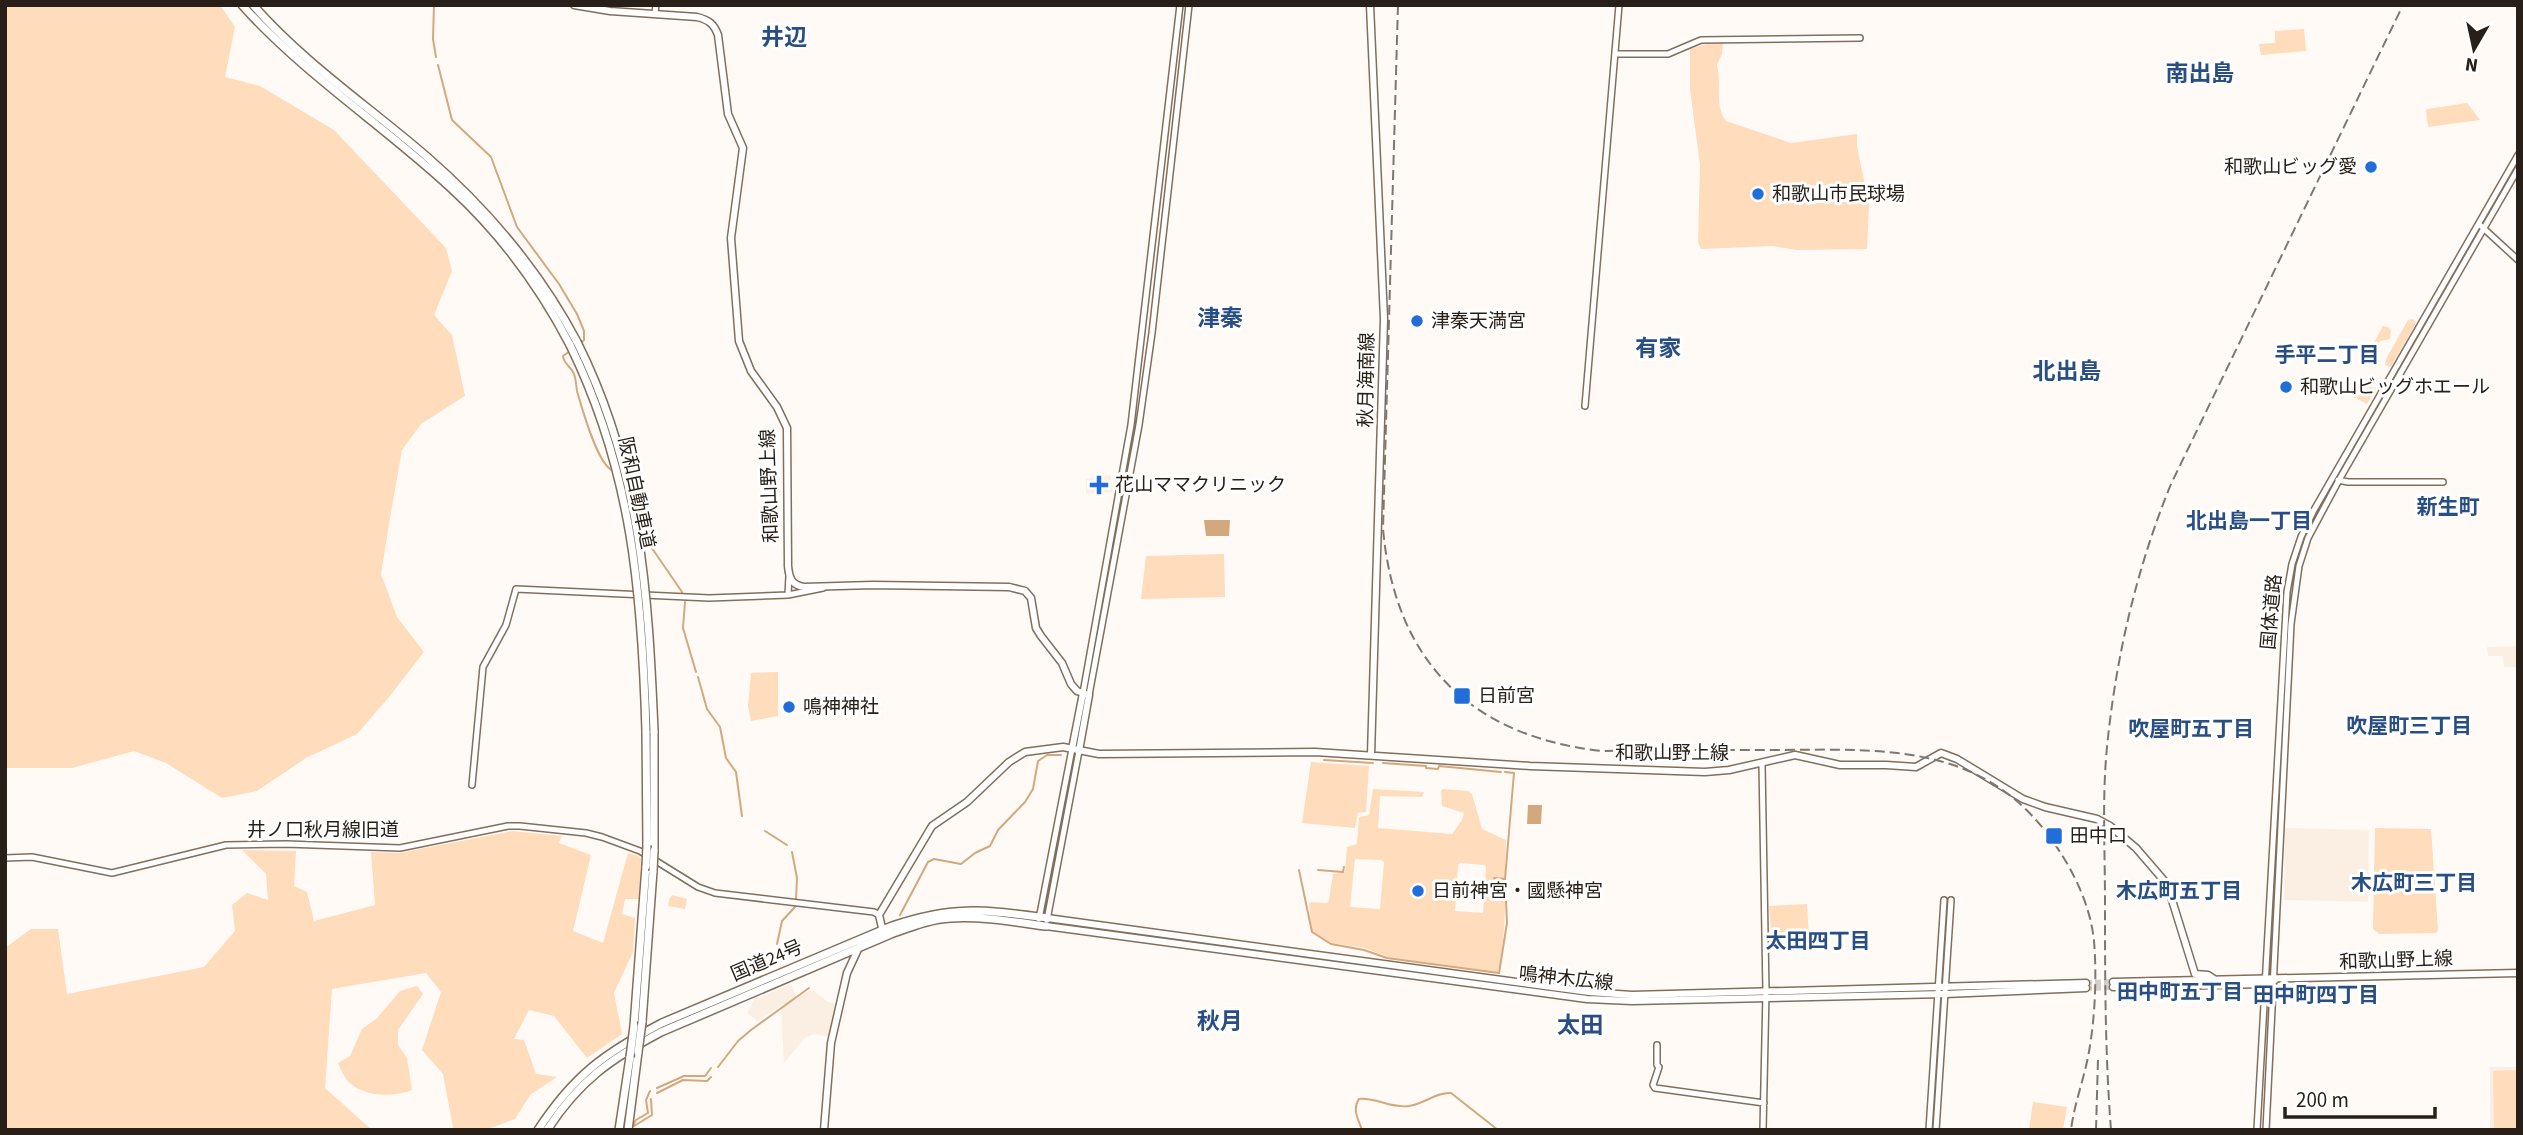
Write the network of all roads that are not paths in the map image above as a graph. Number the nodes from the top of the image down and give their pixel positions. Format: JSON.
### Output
{"nodes":[{"id":1,"x":242,"y":5,"type":"edge"},
{"id":2,"x":253,"y":5,"type":"edge"},
{"id":3,"x":574,"y":5,"type":"edge"},
{"id":4,"x":656,"y":5,"type":"edge"},
{"id":5,"x":1180,"y":5,"type":"edge"},
{"id":6,"x":1189,"y":5,"type":"edge"},
{"id":7,"x":1370,"y":5,"type":"edge"},
{"id":8,"x":1619,"y":5,"type":"edge"},
{"id":9,"x":655,"y":13,"type":"junction"},
{"id":10,"x":1860,"y":38,"type":"dead end"},
{"id":11,"x":1615,"y":54,"type":"junction"},
{"id":12,"x":2518,"y":155,"type":"edge"},
{"id":13,"x":2518,"y":169,"type":"edge"},
{"id":14,"x":2478,"y":223,"type":"junction"},
{"id":15,"x":2484,"y":229,"type":"junction"},
{"id":16,"x":2518,"y":260,"type":"edge"},
{"id":17,"x":573,"y":344,"type":"junction"},
{"id":18,"x":1585,"y":406,"type":"dead end"},
{"id":19,"x":2335,"y":479,"type":"junction"},
{"id":20,"x":2443,"y":482,"type":"dead end"},
{"id":21,"x":789,"y":576,"type":"junction"},
{"id":22,"x":827,"y":587,"type":"junction"},
{"id":23,"x":788,"y":595,"type":"junction"},
{"id":24,"x":1086,"y":694,"type":"junction"},
{"id":25,"x":650,"y":731,"type":"junction"},
{"id":26,"x":1075,"y":750,"type":"junction"},
{"id":27,"x":1371,"y":755,"type":"junction"},
{"id":28,"x":1762,"y":764,"type":"junction"},
{"id":29,"x":471,"y":785,"type":"dead end"},
{"id":30,"x":5,"y":858,"type":"edge"},
{"id":31,"x":1948,"y":900,"type":"dead end"},
{"id":32,"x":878,"y":915,"type":"junction"},
{"id":33,"x":1042,"y":922,"type":"junction"},
{"id":34,"x":883,"y":934,"type":"junction"},
{"id":35,"x":859,"y":943,"type":"junction"},
{"id":36,"x":2518,"y":973,"type":"edge"},
{"id":37,"x":2266,"y":980,"type":"junction"},
{"id":38,"x":2275,"y":980,"type":"junction"},
{"id":39,"x":2213,"y":982,"type":"junction"},
{"id":40,"x":2113,"y":984,"type":"tunnel mouth"},
{"id":41,"x":2086,"y":985,"type":"tunnel mouth"},
{"id":42,"x":1941,"y":991,"type":"junction"},
{"id":43,"x":1766,"y":996,"type":"junction"},
{"id":44,"x":638,"y":1024,"type":"junction"},
{"id":45,"x":1657,"y":1045,"type":"dead end"},
{"id":46,"x":1764,"y":1103,"type":"junction"},
{"id":47,"x":626,"y":1117,"type":"junction"},
{"id":48,"x":538,"y":1130,"type":"edge"},
{"id":49,"x":547,"y":1130,"type":"edge"},
{"id":50,"x":619,"y":1130,"type":"edge"},
{"id":51,"x":628,"y":1130,"type":"edge"},
{"id":52,"x":824,"y":1130,"type":"edge"},
{"id":53,"x":1763,"y":1130,"type":"edge"},
{"id":54,"x":1929,"y":1130,"type":"edge"},
{"id":55,"x":1936,"y":1130,"type":"edge"},
{"id":56,"x":2257,"y":1130,"type":"edge"},
{"id":57,"x":2266,"y":1130,"type":"edge"}],
"edges":[{"from":1,"to":17,"type":"highway","name":"阪和自動車道"},
{"from":2,"to":17,"type":"highway","name":"阪和自動車道"},
{"from":3,"to":9,"type":"main road","name":"和歌山野上線"},
{"from":4,"to":9,"type":"street"},
{"from":5,"to":24,"type":"street"},
{"from":6,"to":24,"type":"street"},
{"from":7,"to":27,"type":"main road","name":"秋月海南線"},
{"from":8,"to":11,"type":"street"},
{"from":9,"to":21,"type":"main road","name":"和歌山野上線"},
{"from":10,"to":11,"type":"street"},
{"from":11,"to":18,"type":"street"},
{"from":12,"to":14,"type":"street","name":"国体道路"},
{"from":13,"to":15,"type":"street","name":"国体道路"},
{"from":14,"to":15,"type":"street"},
{"from":14,"to":19,"type":"street","name":"国体道路"},
{"from":15,"to":16,"type":"street"},
{"from":15,"to":19,"type":"street","name":"国体道路"},
{"from":17,"to":25,"type":"highway","name":"阪和自動車道","bridge":true},
{"from":19,"to":20,"type":"street"},
{"from":19,"to":37,"type":"street","name":"国体道路"},
{"from":19,"to":38,"type":"street","name":"国体道路"},
{"from":21,"to":22,"type":"main road"},
{"from":21,"to":23,"type":"street"},
{"from":22,"to":23,"type":"street"},
{"from":22,"to":24,"type":"main road"},
{"from":23,"to":29,"type":"street"},
{"from":24,"to":26,"type":"main road"},
{"from":25,"to":44,"type":"highway","name":"阪和自動車道","bridge":true},
{"from":25,"to":44,"type":"highway","name":"阪和自動車道","bridge":true},
{"from":26,"to":27,"type":"main road","name":"和歌山野上線"},
{"from":26,"to":32,"type":"main road","name":"和歌山野上線"},
{"from":26,"to":33,"type":"street"},
{"from":27,"to":28,"type":"main road","name":"和歌山野上線"},
{"from":28,"to":39,"type":"main road","name":"和歌山野上線"},
{"from":28,"to":43,"type":"street"},
{"from":30,"to":32,"type":"street","name":"井ノ口秋月線旧道"},
{"from":31,"to":42,"type":"street"},
{"from":32,"to":34,"type":"main road"},
{"from":33,"to":34,"type":"highway","name":"国道24号"},
{"from":33,"to":43,"type":"main road","name":"鳴神木広線"},
{"from":34,"to":35,"type":"highway","name":"国道24号"},
{"from":35,"to":48,"type":"highway","name":"国道24号"},
{"from":35,"to":49,"type":"highway","name":"国道24号"},
{"from":35,"to":52,"type":"main road"},
{"from":36,"to":38,"type":"main road","name":"和歌山野上線"},
{"from":37,"to":38,"type":"main road","name":"和歌山野上線"},
{"from":37,"to":39,"type":"main road","name":"和歌山野上線"},
{"from":37,"to":56,"type":"street","name":"国体道路"},
{"from":38,"to":57,"type":"street","name":"国体道路"},
{"from":39,"to":40,"type":"main road"},
{"from":41,"to":42,"type":"main road","name":"鳴神木広線"},
{"from":42,"to":43,"type":"main road","name":"鳴神木広線"},
{"from":42,"to":54,"type":"street"},
{"from":42,"to":55,"type":"street"},
{"from":43,"to":46,"type":"street"},
{"from":44,"to":47,"type":"highway","name":"阪和自動車道","bridge":true},
{"from":44,"to":47,"type":"highway","name":"阪和自動車道","bridge":true},
{"from":45,"to":46,"type":"street"},
{"from":46,"to":53,"type":"street"},
{"from":47,"to":50,"type":"highway","name":"阪和自動車道"},
{"from":47,"to":51,"type":"highway","name":"阪和自動車道"}]}
